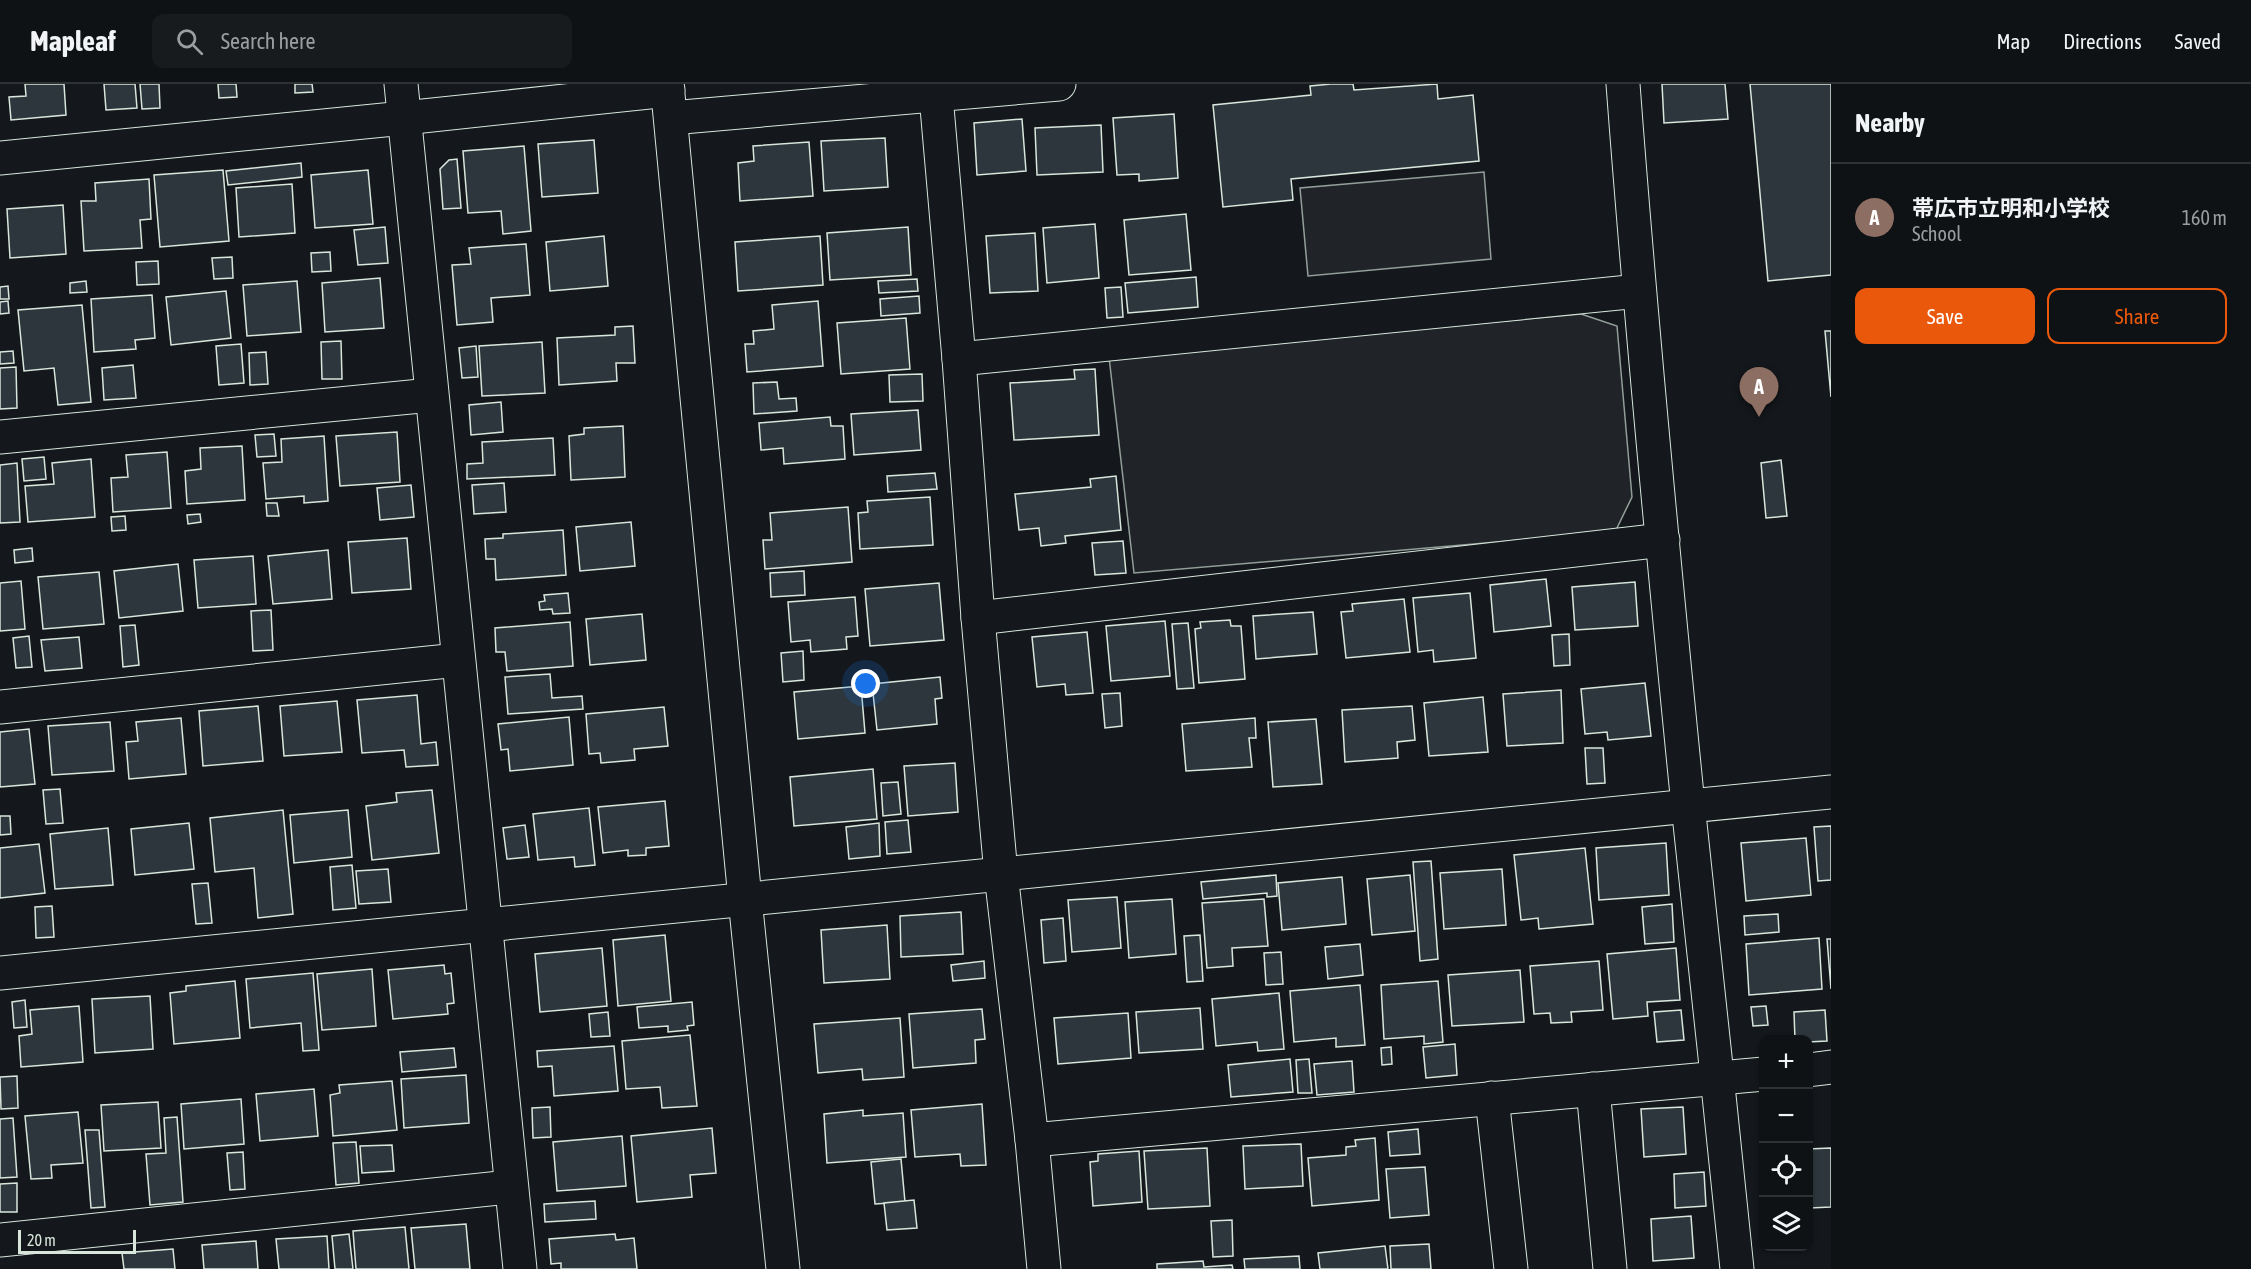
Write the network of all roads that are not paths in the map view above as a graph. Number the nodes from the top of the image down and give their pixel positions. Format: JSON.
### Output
{"nodes":[{"id":1,"x":401,"y":84,"type":"edge"},
{"id":2,"x":1059,"y":84,"type":"edge"},
{"id":3,"x":1623,"y":84,"type":"edge"},
{"id":4,"x":936,"y":96,"type":"junction"},
{"id":5,"x":669,"y":98,"type":"edge"},
{"id":6,"x":404,"y":118,"type":"junction"},
{"id":7,"x":0,"y":158,"type":"edge"},
{"id":8,"x":1639,"y":291,"type":"junction"},
{"id":9,"x":959,"y":359,"type":"junction"},
{"id":10,"x":431,"y":395,"type":"junction"},
{"id":11,"x":0,"y":436,"type":"edge"},
{"id":12,"x":1663,"y":540,"type":"junction"},
{"id":13,"x":978,"y":618,"type":"junction"},
{"id":14,"x":458,"y":660,"type":"junction"},
{"id":15,"x":0,"y":707,"type":"edge"},
{"id":16,"x":1831,"y":792,"type":"edge"},
{"id":17,"x":1689,"y":806,"type":"junction"},
{"id":18,"x":1001,"y":874,"type":"junction"},
{"id":19,"x":745,"y":899,"type":"junction"},
{"id":20,"x":485,"y":925,"type":"junction"},
{"id":21,"x":0,"y":973,"type":"edge"},
{"id":22,"x":1831,"y":1068,"type":"edge"},
{"id":23,"x":1813,"y":1070,"type":"edge"},
{"id":24,"x":1759,"y":1074,"type":"edge"},
{"id":25,"x":1719,"y":1078,"type":"junction"},
{"id":26,"x":1593,"y":1089,"type":"junction"},
{"id":27,"x":1492,"y":1098,"type":"junction"},
{"id":28,"x":1032,"y":1140,"type":"junction"},
{"id":29,"x":510,"y":1187,"type":"junction"},
{"id":30,"x":0,"y":1240,"type":"edge"},
{"id":31,"x":520,"y":1269,"type":"edge"},
{"id":32,"x":783,"y":1269,"type":"edge"},
{"id":33,"x":1044,"y":1269,"type":"edge"},
{"id":34,"x":1510,"y":1269,"type":"edge"},
{"id":35,"x":1610,"y":1269,"type":"edge"},
{"id":36,"x":1737,"y":1269,"type":"edge"}],
"edges":[{"from":1,"to":6,"type":"street"},
{"from":2,"to":4,"type":"street"},
{"from":3,"to":8,"type":"street"},
{"from":4,"to":5,"type":"street"},
{"from":4,"to":9,"type":"street"},
{"from":5,"to":6,"type":"street"},
{"from":5,"to":19,"type":"street"},
{"from":6,"to":7,"type":"street"},
{"from":6,"to":10,"type":"street"},
{"from":8,"to":9,"type":"street"},
{"from":8,"to":12,"type":"street"},
{"from":9,"to":13,"type":"street"},
{"from":10,"to":11,"type":"street"},
{"from":10,"to":14,"type":"street"},
{"from":12,"to":13,"type":"street"},
{"from":12,"to":17,"type":"street"},
{"from":13,"to":18,"type":"street"},
{"from":14,"to":15,"type":"street"},
{"from":14,"to":20,"type":"street"},
{"from":16,"to":17,"type":"street"},
{"from":17,"to":18,"type":"street"},
{"from":17,"to":25,"type":"street"},
{"from":18,"to":19,"type":"street"},
{"from":18,"to":28,"type":"street"},
{"from":19,"to":20,"type":"street"},
{"from":19,"to":32,"type":"street"},
{"from":20,"to":21,"type":"street"},
{"from":20,"to":29,"type":"street"},
{"from":22,"to":23,"type":"street"},
{"from":24,"to":25,"type":"street"},
{"from":25,"to":26,"type":"street"},
{"from":25,"to":36,"type":"street"},
{"from":26,"to":27,"type":"street"},
{"from":26,"to":35,"type":"street"},
{"from":27,"to":28,"type":"street"},
{"from":27,"to":34,"type":"street"},
{"from":28,"to":33,"type":"street"},
{"from":29,"to":30,"type":"street"},
{"from":29,"to":31,"type":"street"}]}
